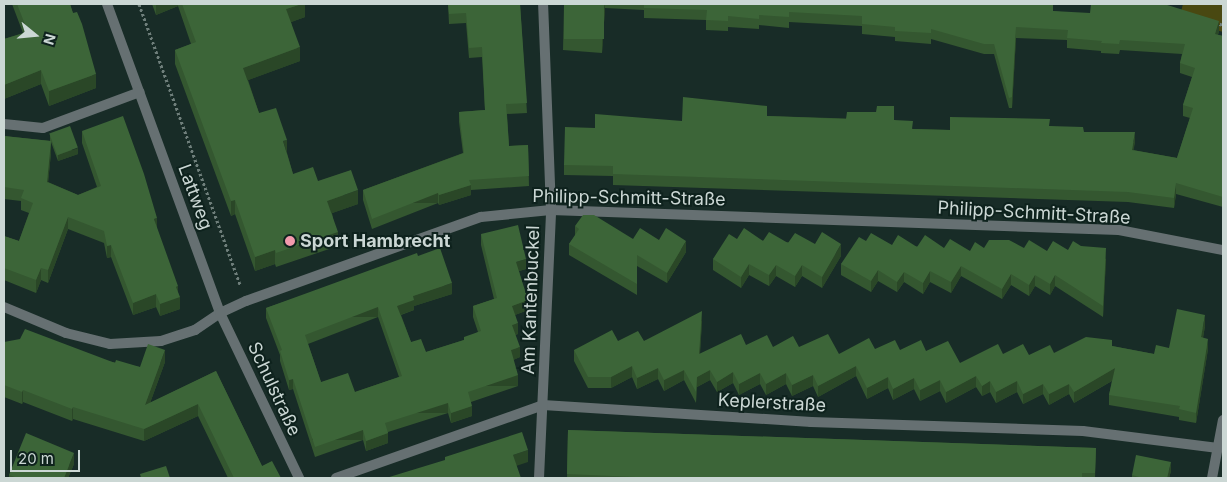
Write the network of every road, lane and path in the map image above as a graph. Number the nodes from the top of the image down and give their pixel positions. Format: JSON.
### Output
{"nodes":[{"id":1,"x":107,"y":4,"type":"edge"},
{"id":2,"x":139,"y":4,"type":"edge"},
{"id":3,"x":542,"y":4,"type":"edge"},
{"id":4,"x":1214,"y":22,"type":"edge"},
{"id":5,"x":1223,"y":25,"type":"edge"},
{"id":6,"x":140,"y":92,"type":"junction"},
{"id":7,"x":4,"y":124,"type":"edge"},
{"id":8,"x":551,"y":210,"type":"junction"},
{"id":9,"x":1223,"y":250,"type":"edge"},
{"id":10,"x":246,"y":301,"type":"junction"},
{"id":11,"x":4,"y":307,"type":"edge"},
{"id":12,"x":220,"y":313,"type":"junction"},
{"id":13,"x":543,"y":405,"type":"junction"},
{"id":14,"x":1223,"y":420,"type":"edge"},
{"id":15,"x":1218,"y":448,"type":"junction"},
{"id":16,"x":298,"y":478,"type":"edge"},
{"id":17,"x":336,"y":478,"type":"edge"},
{"id":18,"x":539,"y":478,"type":"edge"},
{"id":19,"x":1212,"y":478,"type":"edge"}],
"edges":[{"from":1,"to":6,"type":"street","name":"Lattweg"},
{"from":2,"to":10,"type":"path"},
{"from":3,"to":8,"type":"street","name":"Am Kantenbuckel"},
{"from":4,"to":5,"type":"path"},
{"from":6,"to":7,"type":"street"},
{"from":6,"to":12,"type":"street","name":"Lattweg"},
{"from":8,"to":9,"type":"street","name":"Philipp-Schmitt-Straße"},
{"from":8,"to":10,"type":"street","name":"Philipp-Schmitt-Straße"},
{"from":8,"to":13,"type":"street","name":"Am Kantenbuckel"},
{"from":10,"to":12,"type":"street","name":"Philipp-Schmitt-Straße"},
{"from":11,"to":12,"type":"street","name":"Philipp-Schmitt-Straße"},
{"from":12,"to":16,"type":"street","name":"Schulstraße"},
{"from":13,"to":15,"type":"street","name":"Keplerstraße"},
{"from":13,"to":17,"type":"street","name":"Keplerstraße"},
{"from":13,"to":18,"type":"street","name":"Am Kantenbuckel"},
{"from":14,"to":15,"type":"street"},
{"from":15,"to":19,"type":"street"}]}
